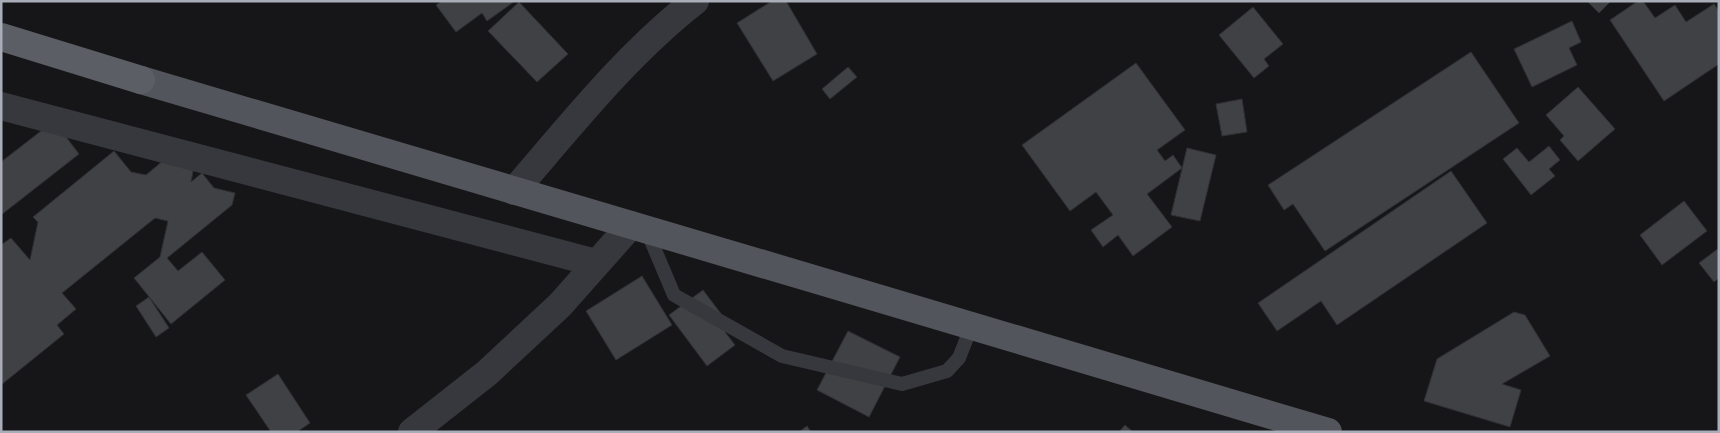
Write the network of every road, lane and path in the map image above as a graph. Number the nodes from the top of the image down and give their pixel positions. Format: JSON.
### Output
{"nodes":[{"id":1,"x":695,"y":1,"type":"edge"},
{"id":2,"x":1,"y":37,"type":"edge"},
{"id":3,"x":1,"y":45,"type":"edge"},
{"id":4,"x":141,"y":80,"type":"junction"},
{"id":5,"x":1,"y":106,"type":"edge"},
{"id":6,"x":514,"y":191,"type":"junction"},
{"id":7,"x":639,"y":228,"type":"junction"},
{"id":8,"x":596,"y":263,"type":"junction"},
{"id":9,"x":972,"y":325,"type":"junction"},
{"id":10,"x":412,"y":432,"type":"edge"},
{"id":11,"x":1328,"y":432,"type":"edge"}],
"edges":[{"from":1,"to":6,"type":"street"},
{"from":2,"to":4,"type":"highway"},
{"from":3,"to":4,"type":"highway"},
{"from":4,"to":6,"type":"main road"},
{"from":5,"to":8,"type":"street"},
{"from":6,"to":7,"type":"main road"},
{"from":7,"to":8,"type":"street"},
{"from":7,"to":9,"type":"main road"},
{"from":7,"to":9,"type":"lane"},
{"from":8,"to":10,"type":"street"},
{"from":9,"to":11,"type":"main road"}]}
